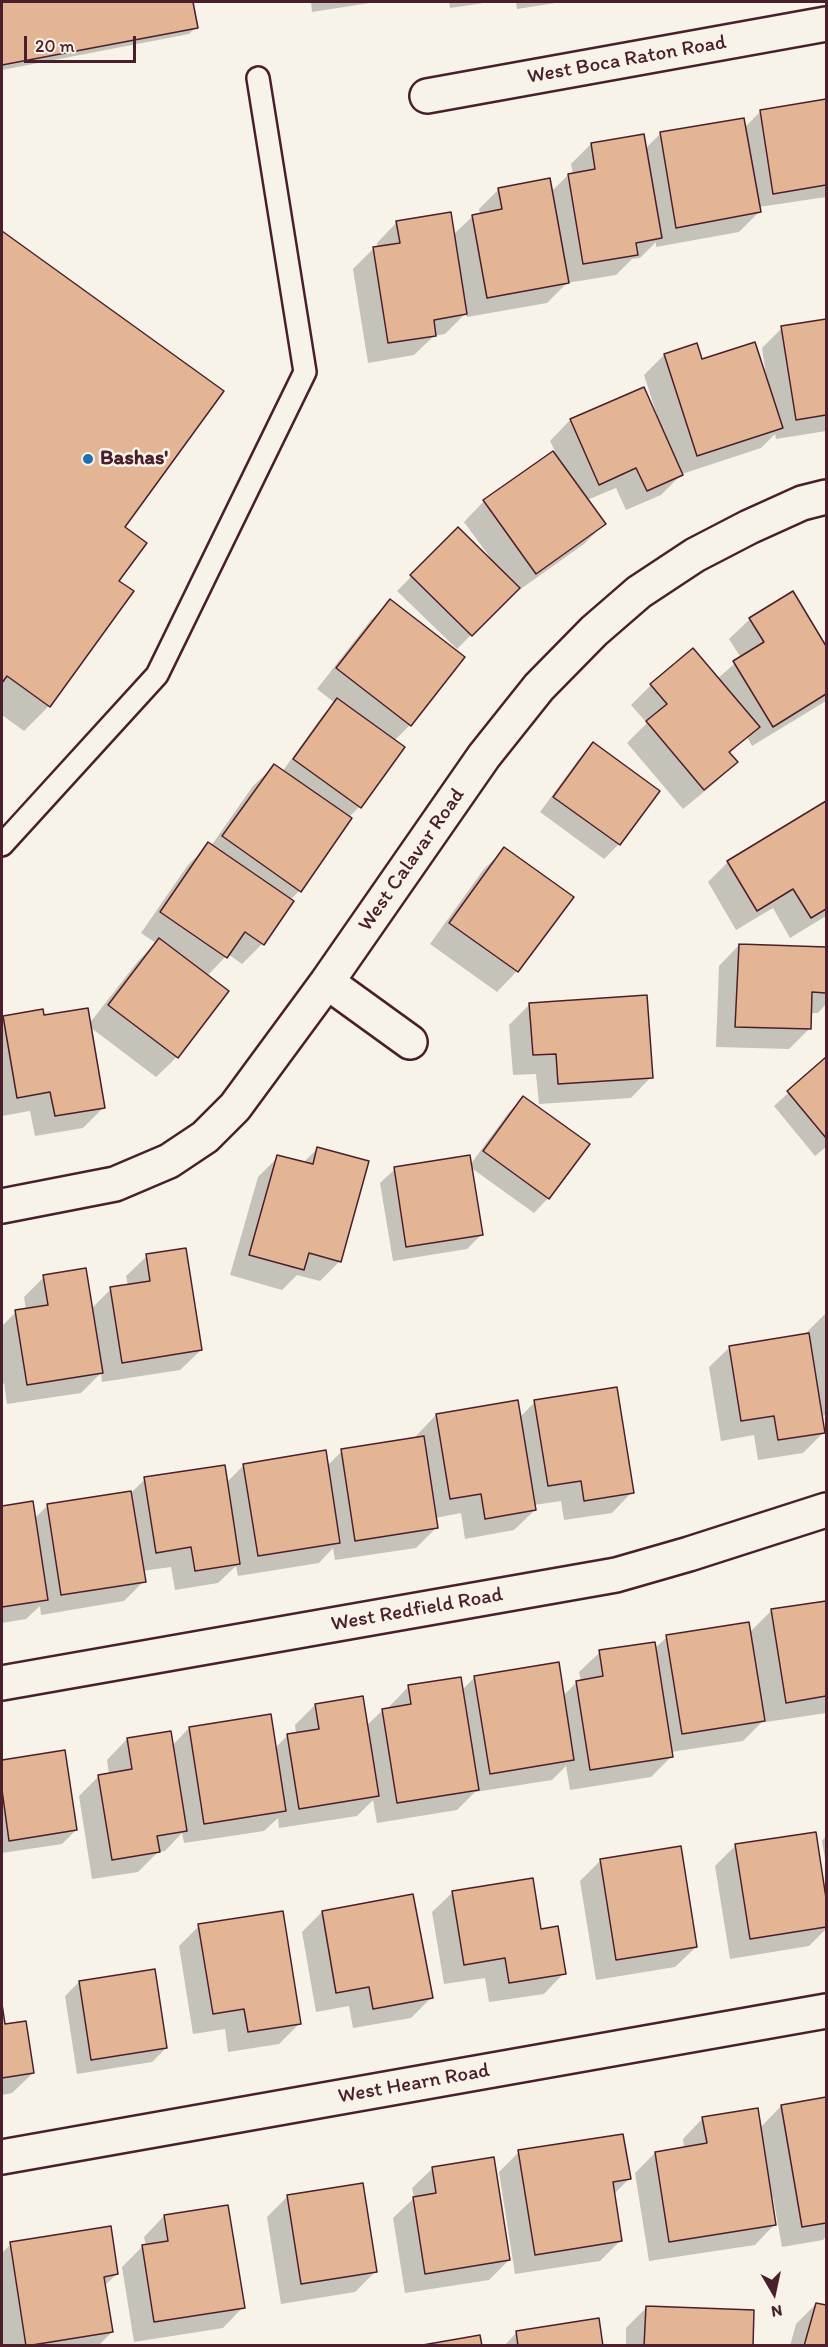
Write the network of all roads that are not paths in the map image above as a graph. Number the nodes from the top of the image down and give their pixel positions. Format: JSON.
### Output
{"nodes":[{"id":1,"x":826,"y":24,"type":"edge"},
{"id":2,"x":258,"y":78,"type":"dead end"},
{"id":3,"x":427,"y":96,"type":"dead end"},
{"id":4,"x":826,"y":497,"type":"edge"},
{"id":5,"x":2,"y":845,"type":"edge"},
{"id":6,"x":327,"y":982,"type":"junction"},
{"id":7,"x":410,"y":1042,"type":"dead end"},
{"id":8,"x":2,"y":1206,"type":"edge"},
{"id":9,"x":826,"y":1510,"type":"edge"},
{"id":10,"x":2,"y":1683,"type":"edge"},
{"id":11,"x":826,"y":2012,"type":"edge"},
{"id":12,"x":2,"y":2157,"type":"edge"}],
"edges":[{"from":1,"to":3,"type":"street","name":"West Boca Raton Road"},
{"from":2,"to":5,"type":"lane"},
{"from":4,"to":6,"type":"street","name":"West Calavar Road"},
{"from":6,"to":7,"type":"street"},
{"from":6,"to":8,"type":"street","name":"West Calavar Road"},
{"from":9,"to":10,"type":"street","name":"West Redfield Road"},
{"from":11,"to":12,"type":"street","name":"West Hearn Road"}]}
